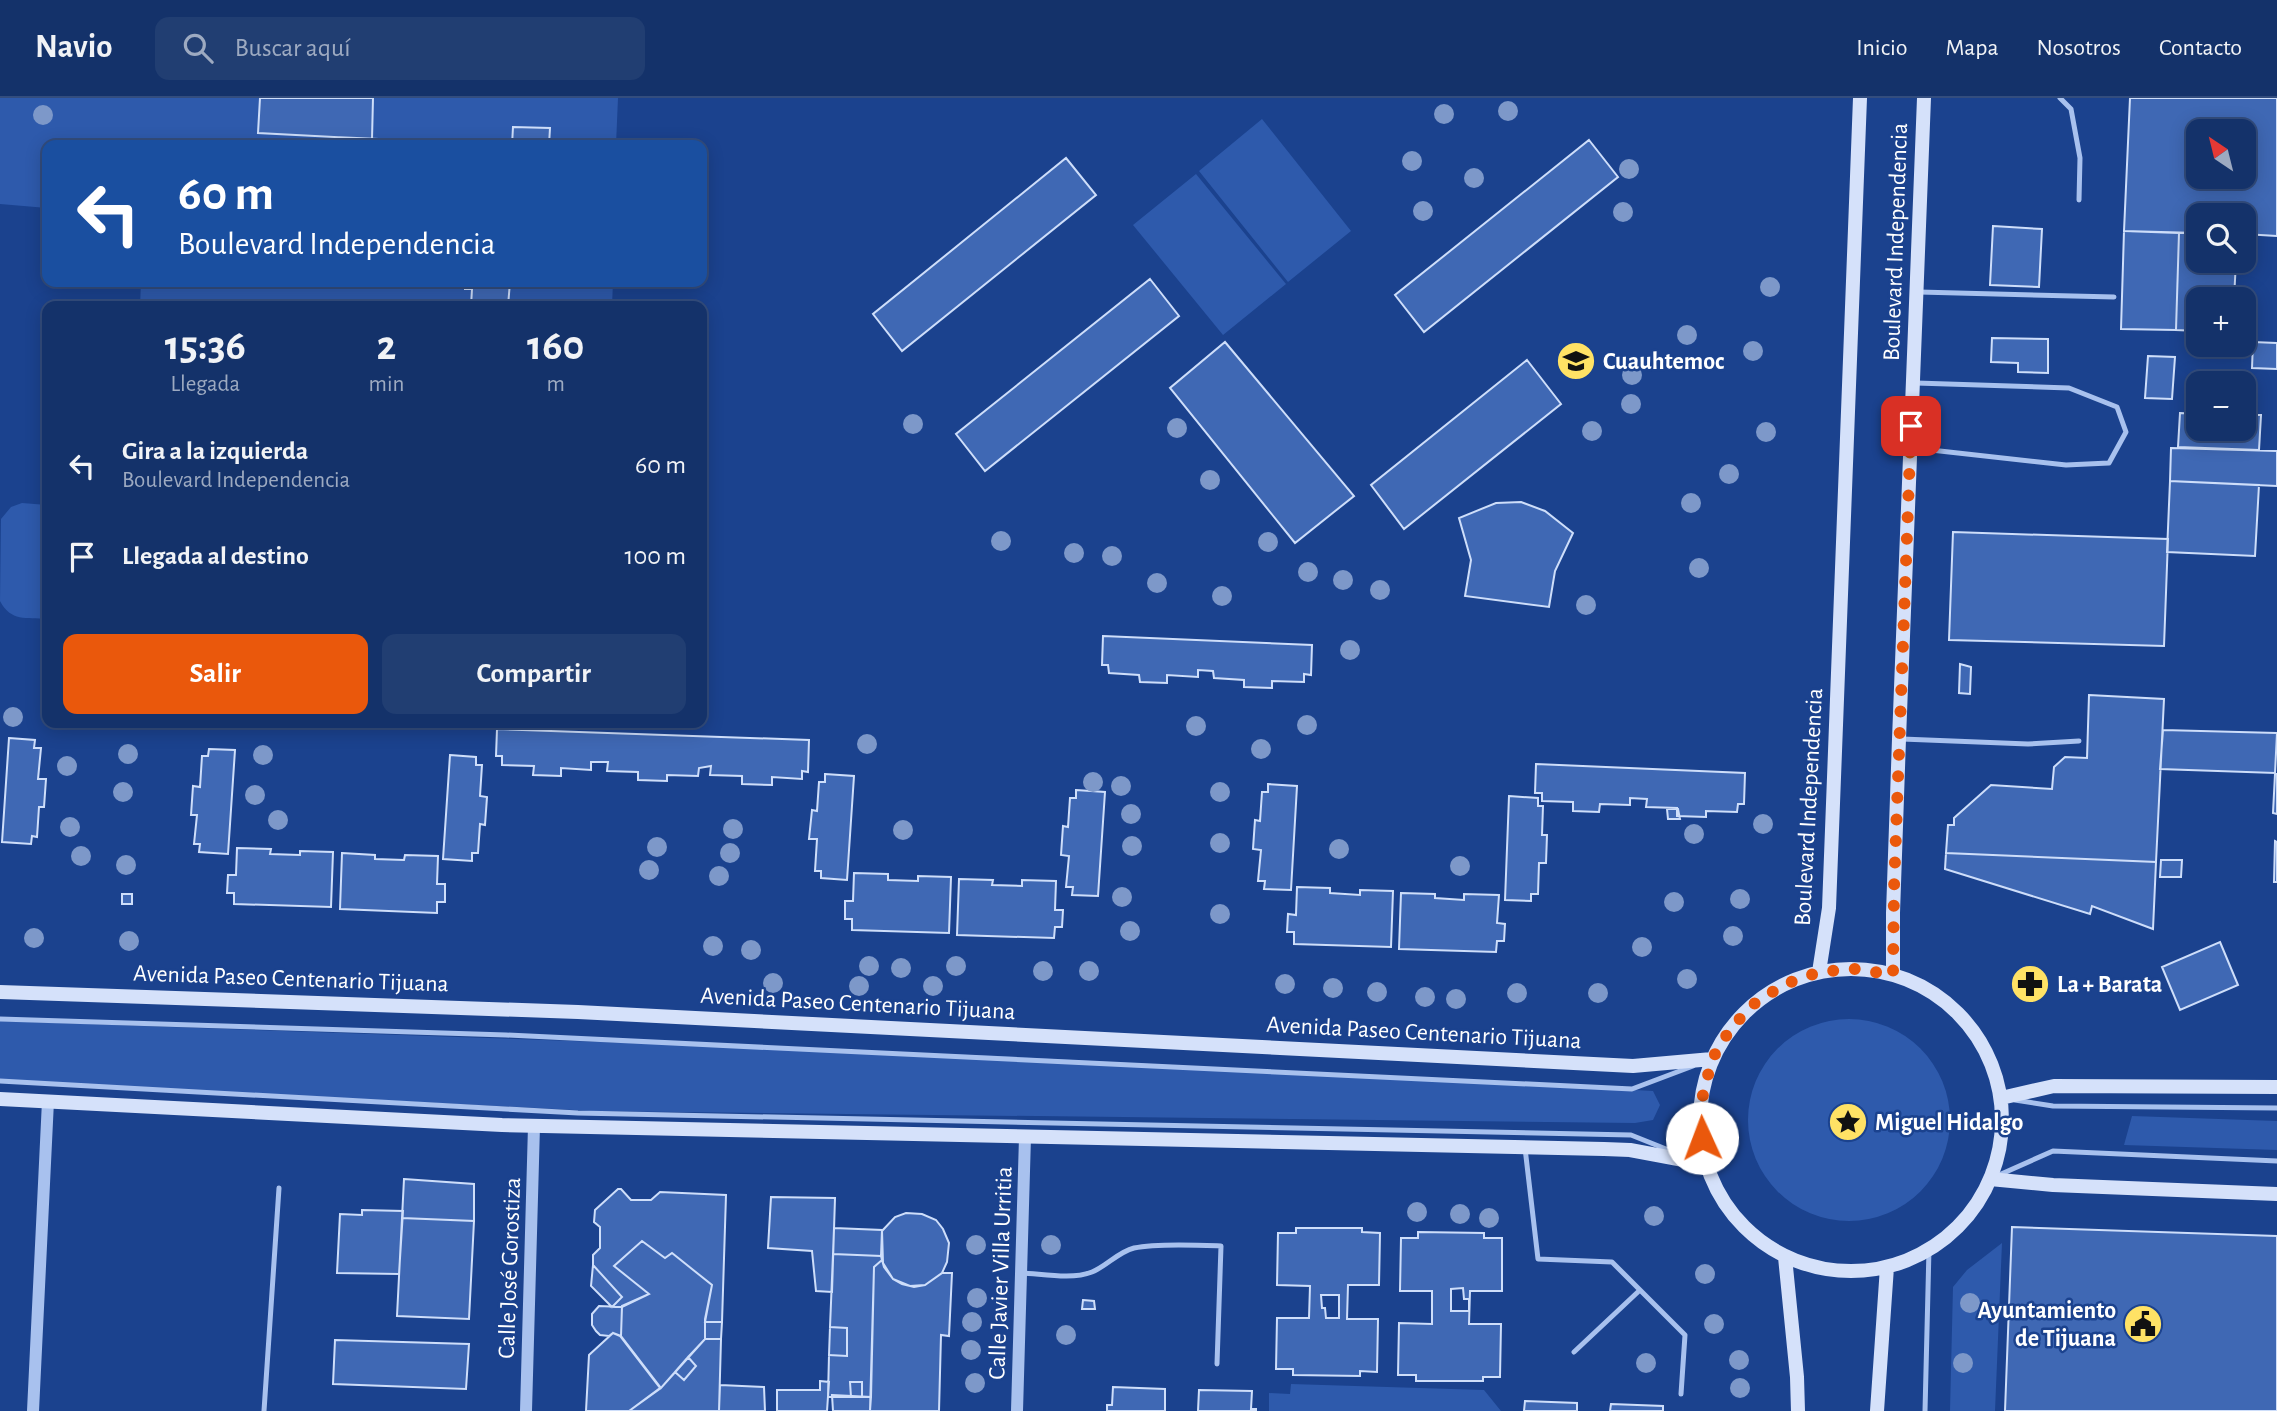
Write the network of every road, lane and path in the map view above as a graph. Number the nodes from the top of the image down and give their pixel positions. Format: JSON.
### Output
{"nodes":[{"id":1,"x":1860,"y":98,"type":"edge"},
{"id":2,"x":1924,"y":98,"type":"edge"},
{"id":3,"x":2060,"y":98,"type":"edge"},
{"id":4,"x":2079,"y":200,"type":"dead end"},
{"id":5,"x":1916,"y":292,"type":"junction"},
{"id":6,"x":2114,"y":297,"type":"dead end"},
{"id":7,"x":1913,"y":383,"type":"junction"},
{"id":8,"x":1910,"y":448,"type":"junction"},
{"id":9,"x":1899,"y":739,"type":"junction"},
{"id":10,"x":2079,"y":741,"type":"dead end"},
{"id":11,"x":1819,"y":972,"type":"junction"},
{"id":12,"x":1893,"y":975,"type":"junction"},
{"id":13,"x":0,"y":992,"type":"edge"},
{"id":14,"x":0,"y":1019,"type":"edge"},
{"id":15,"x":1712,"y":1059,"type":"junction"},
{"id":16,"x":0,"y":1081,"type":"edge"},
{"id":17,"x":2277,"y":1087,"type":"edge"},
{"id":18,"x":2001,"y":1098,"type":"junction"},
{"id":19,"x":0,"y":1099,"type":"edge"},
{"id":20,"x":48,"y":1101,"type":"junction"},
{"id":21,"x":2277,"y":1108,"type":"edge"},
{"id":22,"x":534,"y":1126,"type":"junction"},
{"id":23,"x":1025,"y":1137,"type":"junction"},
{"id":24,"x":1525,"y":1147,"type":"junction"},
{"id":25,"x":2277,"y":1160,"type":"edge"},
{"id":26,"x":1705,"y":1164,"type":"junction"},
{"id":27,"x":1990,"y":1179,"type":"junction"},
{"id":28,"x":279,"y":1188,"type":"dead end"},
{"id":29,"x":2277,"y":1194,"type":"edge"},
{"id":30,"x":1929,"y":1250,"type":"junction"},
{"id":31,"x":1785,"y":1257,"type":"junction"},
{"id":32,"x":1887,"y":1267,"type":"junction"},
{"id":33,"x":1022,"y":1273,"type":"junction"},
{"id":34,"x":1640,"y":1290,"type":"junction"},
{"id":35,"x":1574,"y":1352,"type":"dead end"},
{"id":36,"x":1217,"y":1364,"type":"dead end"},
{"id":37,"x":1681,"y":1394,"type":"dead end"},
{"id":38,"x":1798,"y":1410,"type":"edge"},
{"id":39,"x":33,"y":1411,"type":"edge"},
{"id":40,"x":264,"y":1411,"type":"edge"},
{"id":41,"x":526,"y":1411,"type":"edge"},
{"id":42,"x":1017,"y":1411,"type":"edge"},
{"id":43,"x":1877,"y":1411,"type":"edge"},
{"id":44,"x":1924,"y":1411,"type":"edge"}],
"edges":[{"from":1,"to":11,"type":"main road","name":"Boulevard Independencia"},
{"from":2,"to":5,"type":"main road","name":"Boulevard Independencia"},
{"from":3,"to":4,"type":"lane"},
{"from":5,"to":6,"type":"lane"},
{"from":5,"to":7,"type":"main road","name":"Boulevard Independencia"},
{"from":7,"to":8,"type":"main road","name":"Boulevard Independencia"},
{"from":7,"to":8,"type":"lane"},
{"from":8,"to":9,"type":"main road","name":"Boulevard Independencia"},
{"from":9,"to":10,"type":"lane"},
{"from":9,"to":12,"type":"main road","name":"Boulevard Independencia"},
{"from":11,"to":12,"type":"main road"},
{"from":11,"to":15,"type":"main road"},
{"from":12,"to":18,"type":"main road"},
{"from":13,"to":15,"type":"main road","name":"Avenida Paseo Centenario Tijuana"},
{"from":14,"to":15,"type":"lane"},
{"from":15,"to":26,"type":"main road"},
{"from":16,"to":26,"type":"lane"},
{"from":17,"to":18,"type":"main road"},
{"from":18,"to":21,"type":"lane"},
{"from":18,"to":27,"type":"main road"},
{"from":19,"to":20,"type":"main road"},
{"from":20,"to":22,"type":"main road"},
{"from":20,"to":39,"type":"street"},
{"from":22,"to":23,"type":"main road"},
{"from":22,"to":41,"type":"street","name":"Calle José Gorostiza"},
{"from":23,"to":24,"type":"main road"},
{"from":23,"to":33,"type":"street","name":"Calle Javier Villa Urritia"},
{"from":24,"to":26,"type":"main road"},
{"from":24,"to":34,"type":"lane"},
{"from":25,"to":27,"type":"lane"},
{"from":26,"to":31,"type":"main road"},
{"from":27,"to":29,"type":"main road"},
{"from":27,"to":30,"type":"main road"},
{"from":28,"to":40,"type":"lane"},
{"from":30,"to":32,"type":"main road"},
{"from":30,"to":44,"type":"lane"},
{"from":31,"to":32,"type":"main road"},
{"from":31,"to":38,"type":"main road"},
{"from":32,"to":43,"type":"main road"},
{"from":33,"to":36,"type":"lane"},
{"from":33,"to":42,"type":"street","name":"Calle Javier Villa Urritia"},
{"from":34,"to":35,"type":"lane"},
{"from":34,"to":37,"type":"lane"}]}
